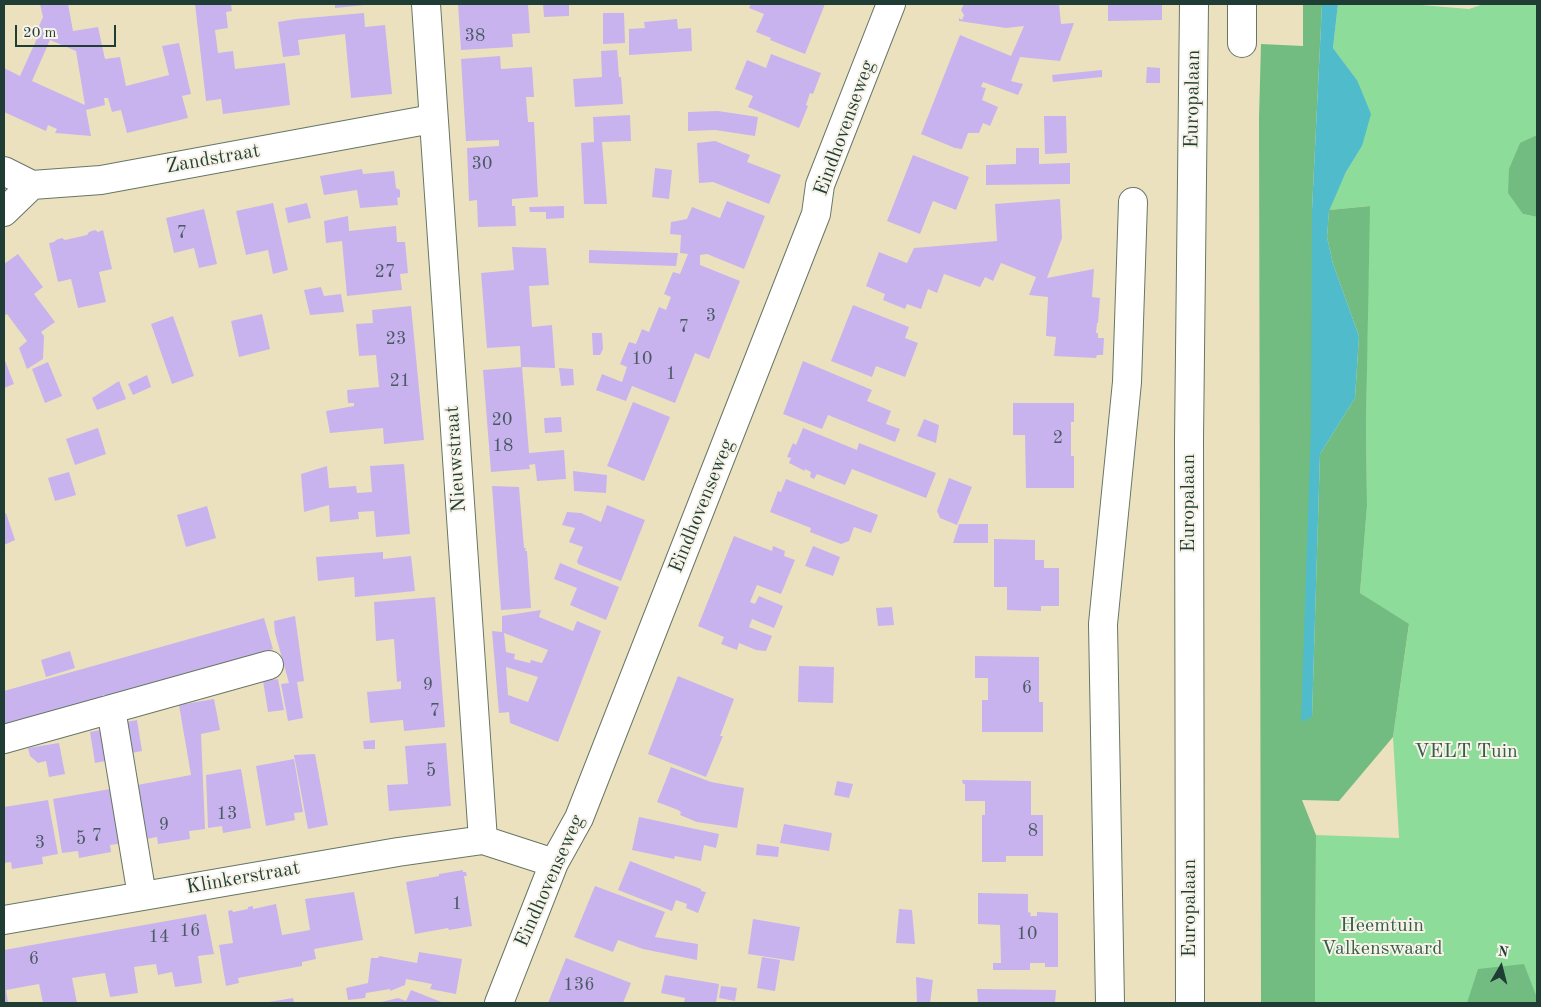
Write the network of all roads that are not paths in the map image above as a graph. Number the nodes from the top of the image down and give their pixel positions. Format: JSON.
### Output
{"nodes":[{"id":1,"x":426,"y":4,"type":"edge"},
{"id":2,"x":891,"y":4,"type":"edge"},
{"id":3,"x":1194,"y":4,"type":"edge"},
{"id":4,"x":1242,"y":4,"type":"edge"},
{"id":5,"x":1242,"y":43,"type":"dead end"},
{"id":6,"x":432,"y":119,"type":"junction"},
{"id":7,"x":4,"y":171,"type":"edge"},
{"id":8,"x":32,"y":185,"type":"junction"},
{"id":9,"x":1133,"y":202,"type":"dead end"},
{"id":10,"x":4,"y":212,"type":"edge"},
{"id":11,"x":269,"y":665,"type":"dead end"},
{"id":12,"x":111,"y":709,"type":"junction"},
{"id":13,"x":4,"y":739,"type":"edge"},
{"id":14,"x":483,"y":840,"type":"junction"},
{"id":15,"x":554,"y":863,"type":"junction"},
{"id":16,"x":142,"y":896,"type":"junction"},
{"id":17,"x":4,"y":920,"type":"edge"},
{"id":18,"x":499,"y":1003,"type":"edge"},
{"id":19,"x":1110,"y":1003,"type":"edge"},
{"id":20,"x":1190,"y":1003,"type":"edge"}],
"edges":[{"from":1,"to":6,"type":"street","name":"Nieuwstraat"},
{"from":2,"to":15,"type":"street","name":"Eindhovenseweg"},
{"from":3,"to":20,"type":"street","name":"Europalaan"},
{"from":4,"to":5,"type":"street"},
{"from":6,"to":8,"type":"street","name":"Zandstraat"},
{"from":6,"to":14,"type":"street","name":"Nieuwstraat"},
{"from":7,"to":8,"type":"street"},
{"from":8,"to":10,"type":"street"},
{"from":9,"to":19,"type":"street"},
{"from":11,"to":12,"type":"street"},
{"from":12,"to":13,"type":"street"},
{"from":12,"to":16,"type":"street"},
{"from":14,"to":15,"type":"street"},
{"from":14,"to":16,"type":"street","name":"Klinkerstraat"},
{"from":15,"to":18,"type":"street","name":"Eindhovenseweg"},
{"from":16,"to":17,"type":"street","name":"Klinkerstraat"}]}
